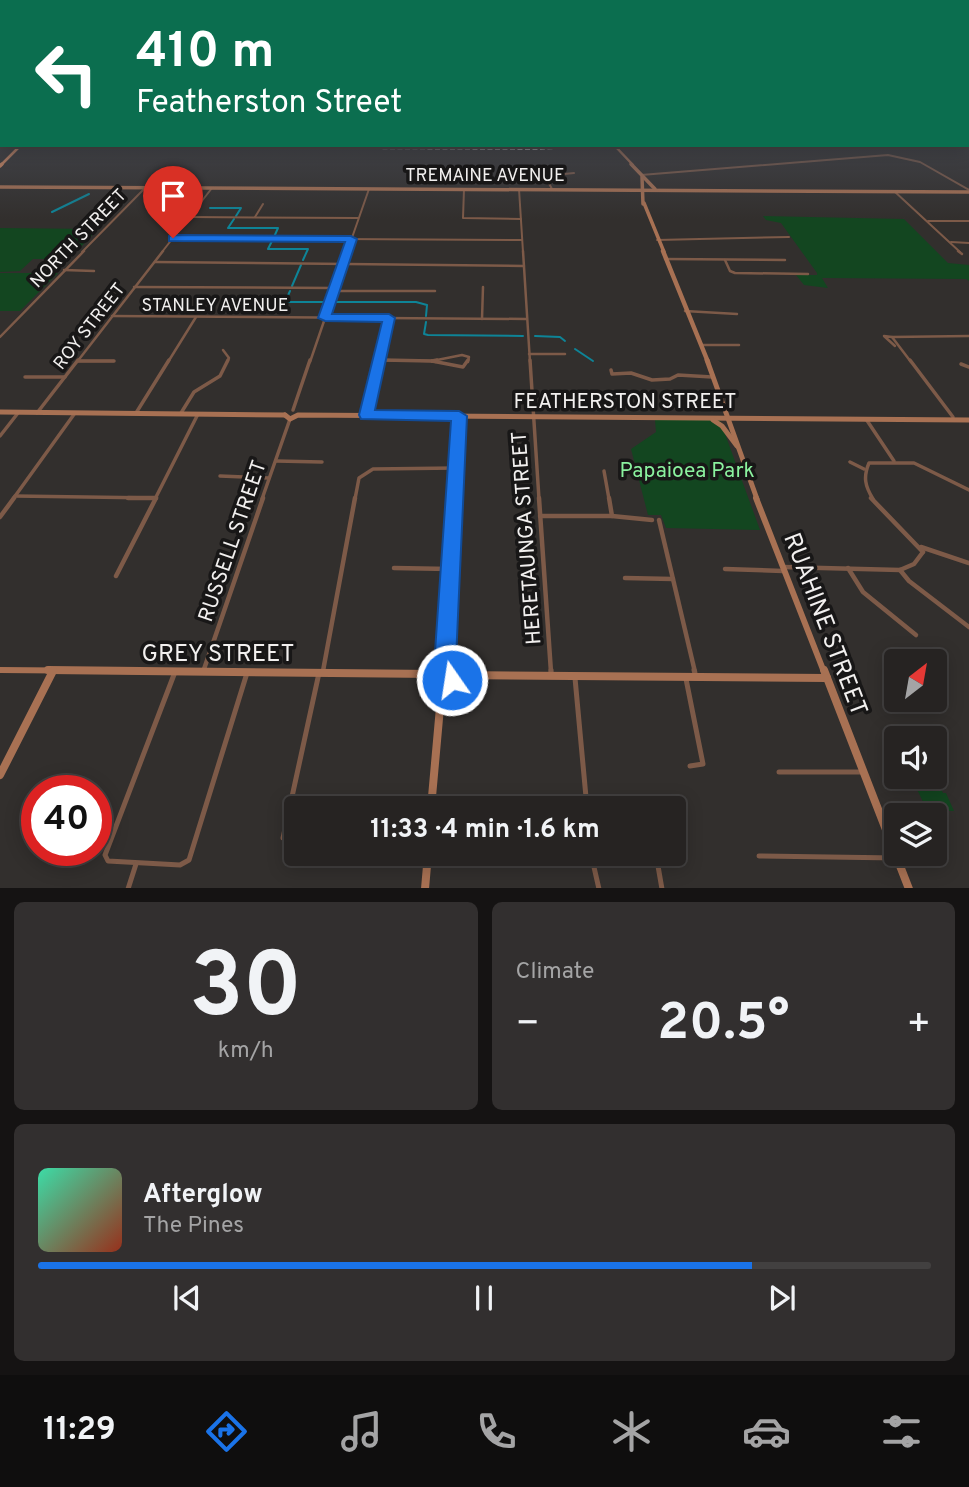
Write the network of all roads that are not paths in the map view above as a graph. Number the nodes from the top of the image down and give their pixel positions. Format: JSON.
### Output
{"nodes":[{"id":1,"x":19,"y":147,"type":"edge"},
{"id":2,"x":616,"y":147,"type":"edge"},
{"id":3,"x":0,"y":166,"type":"edge"},
{"id":4,"x":574,"y":173,"type":"dead end"},
{"id":5,"x":642,"y":176,"type":"junction"},
{"id":6,"x":643,"y":184,"type":"junction"},
{"id":7,"x":0,"y":187,"type":"edge"},
{"id":8,"x":145,"y":188,"type":"junction"},
{"id":9,"x":212,"y":188,"type":"junction"},
{"id":10,"x":369,"y":189,"type":"junction"},
{"id":11,"x":464,"y":189,"type":"junction"},
{"id":12,"x":519,"y":189,"type":"junction"},
{"id":13,"x":552,"y":190,"type":"junction"},
{"id":14,"x":618,"y":190,"type":"junction"},
{"id":15,"x":626,"y":190,"type":"junction"},
{"id":16,"x":662,"y":190,"type":"junction"},
{"id":17,"x":894,"y":191,"type":"junction"},
{"id":18,"x":969,"y":191,"type":"edge"},
{"id":19,"x":642,"y":197,"type":"junction"},
{"id":20,"x":263,"y":204,"type":"dead end"},
{"id":21,"x":189,"y":217,"type":"junction"},
{"id":22,"x":255,"y":218,"type":"junction"},
{"id":23,"x":359,"y":218,"type":"junction"},
{"id":24,"x":521,"y":219,"type":"junction"},
{"id":25,"x":926,"y":221,"type":"junction"},
{"id":26,"x":969,"y":221,"type":"edge"},
{"id":27,"x":789,"y":237,"type":"dead end"},
{"id":28,"x":173,"y":238,"type":"junction"},
{"id":29,"x":351,"y":239,"type":"junction"},
{"id":30,"x":523,"y":240,"type":"junction"},
{"id":31,"x":658,"y":240,"type":"junction"},
{"id":32,"x":949,"y":242,"type":"junction"},
{"id":33,"x":969,"y":243,"type":"edge"},
{"id":34,"x":962,"y":254,"type":"dead end"},
{"id":35,"x":666,"y":259,"type":"junction"},
{"id":36,"x":725,"y":260,"type":"junction"},
{"id":37,"x":785,"y":260,"type":"dead end"},
{"id":38,"x":155,"y":262,"type":"junction"},
{"id":39,"x":344,"y":262,"type":"junction"},
{"id":40,"x":524,"y":266,"type":"junction"},
{"id":41,"x":64,"y":270,"type":"junction"},
{"id":42,"x":94,"y":271,"type":"dead end"},
{"id":43,"x":808,"y":274,"type":"dead end"},
{"id":44,"x":134,"y":287,"type":"junction"},
{"id":45,"x":483,"y":287,"type":"dead end"},
{"id":46,"x":334,"y":289,"type":"junction"},
{"id":47,"x":435,"y":291,"type":"dead end"},
{"id":48,"x":686,"y":312,"type":"junction"},
{"id":49,"x":737,"y":314,"type":"dead end"},
{"id":50,"x":112,"y":317,"type":"junction"},
{"id":51,"x":196,"y":317,"type":"junction"},
{"id":52,"x":325,"y":318,"type":"junction"},
{"id":53,"x":389,"y":318,"type":"junction"},
{"id":54,"x":482,"y":319,"type":"junction"},
{"id":55,"x":527,"y":319,"type":"junction"},
{"id":56,"x":969,"y":336,"type":"edge"},
{"id":57,"x":0,"y":337,"type":"edge"},
{"id":58,"x":892,"y":337,"type":"junction"},
{"id":59,"x":701,"y":345,"type":"junction"},
{"id":60,"x":739,"y":345,"type":"dead end"},
{"id":61,"x":897,"y":347,"type":"junction"},
{"id":62,"x":223,"y":350,"type":"dead end"},
{"id":63,"x":530,"y":354,"type":"junction"},
{"id":64,"x":565,"y":354,"type":"dead end"},
{"id":65,"x":379,"y":360,"type":"junction"},
{"id":66,"x":78,"y":361,"type":"junction"},
{"id":67,"x":114,"y":361,"type":"dead end"},
{"id":68,"x":432,"y":361,"type":"junction"},
{"id":69,"x":961,"y":364,"type":"dead end"},
{"id":70,"x":969,"y":367,"type":"edge"},
{"id":71,"x":611,"y":370,"type":"dead end"},
{"id":72,"x":711,"y":375,"type":"junction"},
{"id":73,"x":25,"y":377,"type":"dead end"},
{"id":74,"x":65,"y":377,"type":"junction"},
{"id":75,"x":0,"y":412,"type":"edge"},
{"id":76,"x":295,"y":412,"type":"junction"},
{"id":77,"x":18,"y":413,"type":"junction"},
{"id":78,"x":37,"y":413,"type":"junction"},
{"id":79,"x":75,"y":413,"type":"junction"},
{"id":80,"x":136,"y":414,"type":"junction"},
{"id":81,"x":181,"y":414,"type":"junction"},
{"id":82,"x":198,"y":414,"type":"junction"},
{"id":83,"x":366,"y":415,"type":"junction"},
{"id":84,"x":459,"y":416,"type":"junction"},
{"id":85,"x":287,"y":417,"type":"junction"},
{"id":86,"x":534,"y":417,"type":"junction"},
{"id":87,"x":727,"y":418,"type":"junction"},
{"id":88,"x":707,"y":419,"type":"junction"},
{"id":89,"x":866,"y":419,"type":"junction"},
{"id":90,"x":954,"y":419,"type":"junction"},
{"id":91,"x":969,"y":420,"type":"edge"},
{"id":92,"x":0,"y":436,"type":"edge"},
{"id":93,"x":737,"y":447,"type":"junction"},
{"id":94,"x":276,"y":461,"type":"junction"},
{"id":95,"x":894,"y":461,"type":"junction"},
{"id":96,"x":322,"y":462,"type":"dead end"},
{"id":97,"x":850,"y":462,"type":"dead end"},
{"id":98,"x":456,"y":468,"type":"junction"},
{"id":99,"x":864,"y":469,"type":"junction"},
{"id":100,"x":604,"y":471,"type":"dead end"},
{"id":101,"x":220,"y":475,"type":"dead end"},
{"id":102,"x":270,"y":478,"type":"junction"},
{"id":103,"x":969,"y":491,"type":"edge"},
{"id":104,"x":15,"y":496,"type":"junction"},
{"id":105,"x":156,"y":498,"type":"junction"},
{"id":106,"x":540,"y":516,"type":"junction"},
{"id":107,"x":612,"y":516,"type":"junction"},
{"id":108,"x":0,"y":517,"type":"edge"},
{"id":109,"x":924,"y":550,"type":"junction"},
{"id":110,"x":969,"y":563,"type":"edge"},
{"id":111,"x":394,"y":568,"type":"dead end"},
{"id":112,"x":848,"y":568,"type":"junction"},
{"id":113,"x":450,"y":569,"type":"junction"},
{"id":114,"x":725,"y":569,"type":"dead end"},
{"id":115,"x":784,"y":569,"type":"junction"},
{"id":116,"x":900,"y":570,"type":"junction"},
{"id":117,"x":116,"y":576,"type":"dead end"},
{"id":118,"x":625,"y":578,"type":"dead end"},
{"id":119,"x":673,"y":579,"type":"junction"},
{"id":120,"x":969,"y":627,"type":"edge"},
{"id":121,"x":916,"y":635,"type":"dead end"},
{"id":122,"x":445,"y":666,"type":"junction"},
{"id":123,"x":0,"y":670,"type":"edge"},
{"id":124,"x":53,"y":671,"type":"junction"},
{"id":125,"x":175,"y":672,"type":"junction"},
{"id":126,"x":203,"y":672,"type":"junction"},
{"id":127,"x":247,"y":672,"type":"junction"},
{"id":128,"x":321,"y":673,"type":"junction"},
{"id":129,"x":435,"y":674,"type":"junction"},
{"id":130,"x":453,"y":675,"type":"junction"},
{"id":131,"x":551,"y":676,"type":"junction"},
{"id":132,"x":575,"y":676,"type":"junction"},
{"id":133,"x":685,"y":677,"type":"junction"},
{"id":134,"x":696,"y":677,"type":"junction"},
{"id":135,"x":827,"y":678,"type":"junction"},
{"id":136,"x":442,"y":685,"type":"junction"},
{"id":137,"x":690,"y":766,"type":"dead end"},
{"id":138,"x":779,"y":772,"type":"dead end"},
{"id":139,"x":863,"y":772,"type":"junction"},
{"id":140,"x":0,"y":775,"type":"edge"},
{"id":141,"x":432,"y":796,"type":"edge"},
{"id":142,"x":586,"y":796,"type":"edge"},
{"id":143,"x":884,"y":825,"type":"edge"},
{"id":144,"x":283,"y":838,"type":"dead end"},
{"id":145,"x":759,"y":856,"type":"dead end"},
{"id":146,"x":884,"y":858,"type":"edge"},
{"id":147,"x":136,"y":864,"type":"junction"},
{"id":148,"x":427,"y":866,"type":"edge"},
{"id":149,"x":594,"y":866,"type":"edge"},
{"id":150,"x":659,"y":866,"type":"edge"},
{"id":151,"x":900,"y":866,"type":"edge"},
{"id":152,"x":128,"y":888,"type":"edge"},
{"id":153,"x":425,"y":888,"type":"edge"},
{"id":154,"x":599,"y":888,"type":"edge"},
{"id":155,"x":662,"y":888,"type":"edge"},
{"id":156,"x":909,"y":888,"type":"edge"}],
"edges":[{"from":1,"to":3,"type":"highway"},
{"from":2,"to":5,"type":"main road"},
{"from":4,"to":13,"type":"street"},
{"from":5,"to":6,"type":"main road"},
{"from":5,"to":16,"type":"main road"},
{"from":5,"to":18,"type":"street"},
{"from":6,"to":14,"type":"main road"},
{"from":6,"to":19,"type":"main road"},
{"from":7,"to":8,"type":"main road","name":"TREMAINE AVENUE"},
{"from":8,"to":9,"type":"main road","name":"TREMAINE AVENUE"},
{"from":8,"to":41,"type":"street","name":"NORTH STREET"},
{"from":9,"to":10,"type":"main road","name":"TREMAINE AVENUE"},
{"from":9,"to":21,"type":"street","name":"ROY STREET"},
{"from":10,"to":11,"type":"main road","name":"TREMAINE AVENUE"},
{"from":10,"to":23,"type":"street"},
{"from":11,"to":12,"type":"main road","name":"TREMAINE AVENUE"},
{"from":11,"to":24,"type":"street"},
{"from":12,"to":13,"type":"main road","name":"TREMAINE AVENUE"},
{"from":12,"to":24,"type":"street","name":"HERETAUNGA STREET"},
{"from":13,"to":14,"type":"main road","name":"TREMAINE AVENUE"},
{"from":14,"to":15,"type":"main road","name":"TREMAINE AVENUE"},
{"from":15,"to":19,"type":"main road","name":"TREMAINE AVENUE"},
{"from":15,"to":19,"type":"main road"},
{"from":16,"to":17,"type":"main road"},
{"from":16,"to":19,"type":"main road","name":"TREMAINE AVENUE"},
{"from":17,"to":18,"type":"main road"},
{"from":17,"to":25,"type":"street"},
{"from":19,"to":31,"type":"main road","name":"RUAHINE STREET"},
{"from":20,"to":22,"type":"street"},
{"from":21,"to":22,"type":"street"},
{"from":21,"to":28,"type":"street","name":"ROY STREET"},
{"from":22,"to":23,"type":"street"},
{"from":23,"to":29,"type":"street"},
{"from":24,"to":30,"type":"street","name":"HERETAUNGA STREET"},
{"from":25,"to":26,"type":"street"},
{"from":25,"to":32,"type":"street"},
{"from":27,"to":31,"type":"street"},
{"from":28,"to":29,"type":"street"},
{"from":28,"to":38,"type":"street","name":"ROY STREET"},
{"from":29,"to":30,"type":"street"},
{"from":29,"to":39,"type":"street"},
{"from":30,"to":40,"type":"street","name":"HERETAUNGA STREET"},
{"from":31,"to":35,"type":"main road","name":"RUAHINE STREET"},
{"from":32,"to":33,"type":"street"},
{"from":32,"to":34,"type":"street"},
{"from":35,"to":36,"type":"street"},
{"from":35,"to":48,"type":"main road","name":"RUAHINE STREET"},
{"from":36,"to":37,"type":"street"},
{"from":36,"to":43,"type":"street"},
{"from":38,"to":39,"type":"street"},
{"from":38,"to":44,"type":"street","name":"ROY STREET"},
{"from":39,"to":40,"type":"street"},
{"from":39,"to":46,"type":"street"},
{"from":40,"to":55,"type":"street","name":"HERETAUNGA STREET"},
{"from":41,"to":42,"type":"street"},
{"from":41,"to":57,"type":"street","name":"NORTH STREET"},
{"from":44,"to":46,"type":"street"},
{"from":44,"to":50,"type":"street","name":"ROY STREET"},
{"from":45,"to":54,"type":"street"},
{"from":46,"to":47,"type":"street"},
{"from":46,"to":52,"type":"street"},
{"from":48,"to":49,"type":"street"},
{"from":48,"to":59,"type":"main road","name":"RUAHINE STREET"},
{"from":48,"to":72,"type":"main road","name":"RUAHINE STREET"},
{"from":50,"to":51,"type":"street","name":"STANLEY AVENUE"},
{"from":50,"to":66,"type":"street","name":"ROY STREET"},
{"from":51,"to":52,"type":"street","name":"STANLEY AVENUE"},
{"from":51,"to":80,"type":"street"},
{"from":52,"to":53,"type":"street","name":"STANLEY AVENUE"},
{"from":52,"to":76,"type":"street"},
{"from":53,"to":54,"type":"street","name":"STANLEY AVENUE"},
{"from":53,"to":65,"type":"street"},
{"from":54,"to":55,"type":"street","name":"STANLEY AVENUE"},
{"from":55,"to":63,"type":"street","name":"HERETAUNGA STREET"},
{"from":56,"to":58,"type":"street"},
{"from":58,"to":61,"type":"street"},
{"from":58,"to":61,"type":"street"},
{"from":59,"to":60,"type":"street"},
{"from":59,"to":72,"type":"main road","name":"RUAHINE STREET"},
{"from":61,"to":90,"type":"street"},
{"from":62,"to":81,"type":"street"},
{"from":63,"to":64,"type":"street"},
{"from":63,"to":86,"type":"street","name":"HERETAUNGA STREET"},
{"from":65,"to":68,"type":"street"},
{"from":65,"to":83,"type":"street"},
{"from":66,"to":67,"type":"street"},
{"from":66,"to":74,"type":"street","name":"ROY STREET"},
{"from":68,"to":68,"type":"street"},
{"from":69,"to":70,"type":"street"},
{"from":71,"to":72,"type":"street"},
{"from":72,"to":87,"type":"main road","name":"RUAHINE STREET"},
{"from":73,"to":74,"type":"street"},
{"from":74,"to":78,"type":"street","name":"ROY STREET"},
{"from":75,"to":77,"type":"main road"},
{"from":76,"to":83,"type":"main road","name":"FEATHERSTON STREET"},
{"from":76,"to":85,"type":"main road"},
{"from":77,"to":78,"type":"main road"},
{"from":77,"to":92,"type":"street"},
{"from":78,"to":79,"type":"main road"},
{"from":79,"to":80,"type":"main road"},
{"from":79,"to":104,"type":"street"},
{"from":80,"to":81,"type":"main road"},
{"from":81,"to":82,"type":"main road"},
{"from":82,"to":85,"type":"main road"},
{"from":82,"to":105,"type":"street"},
{"from":83,"to":84,"type":"main road","name":"FEATHERSTON STREET"},
{"from":84,"to":86,"type":"main road","name":"FEATHERSTON STREET"},
{"from":84,"to":98,"type":"main road"},
{"from":85,"to":94,"type":"street","name":"RUSSELL STREET"},
{"from":86,"to":88,"type":"main road","name":"FEATHERSTON STREET"},
{"from":86,"to":106,"type":"street","name":"HERETAUNGA STREET"},
{"from":87,"to":88,"type":"main road","name":"FEATHERSTON STREET"},
{"from":87,"to":89,"type":"main road","name":"FEATHERSTON STREET"},
{"from":87,"to":93,"type":"main road","name":"RUAHINE STREET"},
{"from":88,"to":93,"type":"main road"},
{"from":89,"to":90,"type":"main road","name":"FEATHERSTON STREET"},
{"from":89,"to":95,"type":"street"},
{"from":90,"to":91,"type":"main road","name":"FEATHERSTON STREET"},
{"from":93,"to":115,"type":"main road","name":"RUAHINE STREET"},
{"from":94,"to":96,"type":"street"},
{"from":94,"to":102,"type":"street","name":"RUSSELL STREET"},
{"from":95,"to":99,"type":"street"},
{"from":95,"to":103,"type":"street"},
{"from":97,"to":99,"type":"street"},
{"from":98,"to":113,"type":"main road"},
{"from":98,"to":128,"type":"street"},
{"from":99,"to":109,"type":"street"},
{"from":100,"to":107,"type":"street"},
{"from":101,"to":102,"type":"street"},
{"from":102,"to":126,"type":"street","name":"RUSSELL STREET"},
{"from":104,"to":105,"type":"street"},
{"from":104,"to":108,"type":"street"},
{"from":105,"to":117,"type":"street"},
{"from":106,"to":107,"type":"street"},
{"from":106,"to":131,"type":"street","name":"HERETAUNGA STREET"},
{"from":107,"to":119,"type":"street"},
{"from":109,"to":110,"type":"street"},
{"from":109,"to":116,"type":"street"},
{"from":111,"to":113,"type":"street"},
{"from":112,"to":115,"type":"street"},
{"from":112,"to":116,"type":"street"},
{"from":112,"to":121,"type":"street"},
{"from":113,"to":122,"type":"main road"},
{"from":114,"to":115,"type":"street"},
{"from":115,"to":135,"type":"main road","name":"RUAHINE STREET"},
{"from":116,"to":120,"type":"street"},
{"from":118,"to":119,"type":"street"},
{"from":119,"to":134,"type":"street"},
{"from":122,"to":129,"type":"main road"},
{"from":122,"to":130,"type":"main road"},
{"from":123,"to":124,"type":"main road","name":"GREY STREET"},
{"from":124,"to":125,"type":"main road","name":"GREY STREET"},
{"from":124,"to":140,"type":"main road"},
{"from":125,"to":126,"type":"main road","name":"GREY STREET"},
{"from":125,"to":147,"type":"street"},
{"from":126,"to":127,"type":"main road","name":"GREY STREET"},
{"from":127,"to":128,"type":"main road","name":"GREY STREET"},
{"from":127,"to":147,"type":"street"},
{"from":128,"to":129,"type":"main road","name":"GREY STREET"},
{"from":128,"to":144,"type":"street"},
{"from":129,"to":136,"type":"main road"},
{"from":130,"to":131,"type":"main road"},
{"from":130,"to":136,"type":"main road"},
{"from":131,"to":132,"type":"main road"},
{"from":132,"to":133,"type":"main road"},
{"from":132,"to":142,"type":"street"},
{"from":133,"to":134,"type":"main road"},
{"from":133,"to":137,"type":"street"},
{"from":134,"to":135,"type":"main road"},
{"from":135,"to":139,"type":"main road","name":"RUAHINE STREET"},
{"from":136,"to":141,"type":"main road"},
{"from":138,"to":139,"type":"street"},
{"from":139,"to":143,"type":"main road","name":"RUAHINE STREET"},
{"from":145,"to":146,"type":"street"},
{"from":147,"to":152,"type":"street"},
{"from":148,"to":153,"type":"main road"},
{"from":149,"to":154,"type":"street"},
{"from":150,"to":155,"type":"street"},
{"from":151,"to":156,"type":"main road","name":"RUAHINE STREET"}]}
